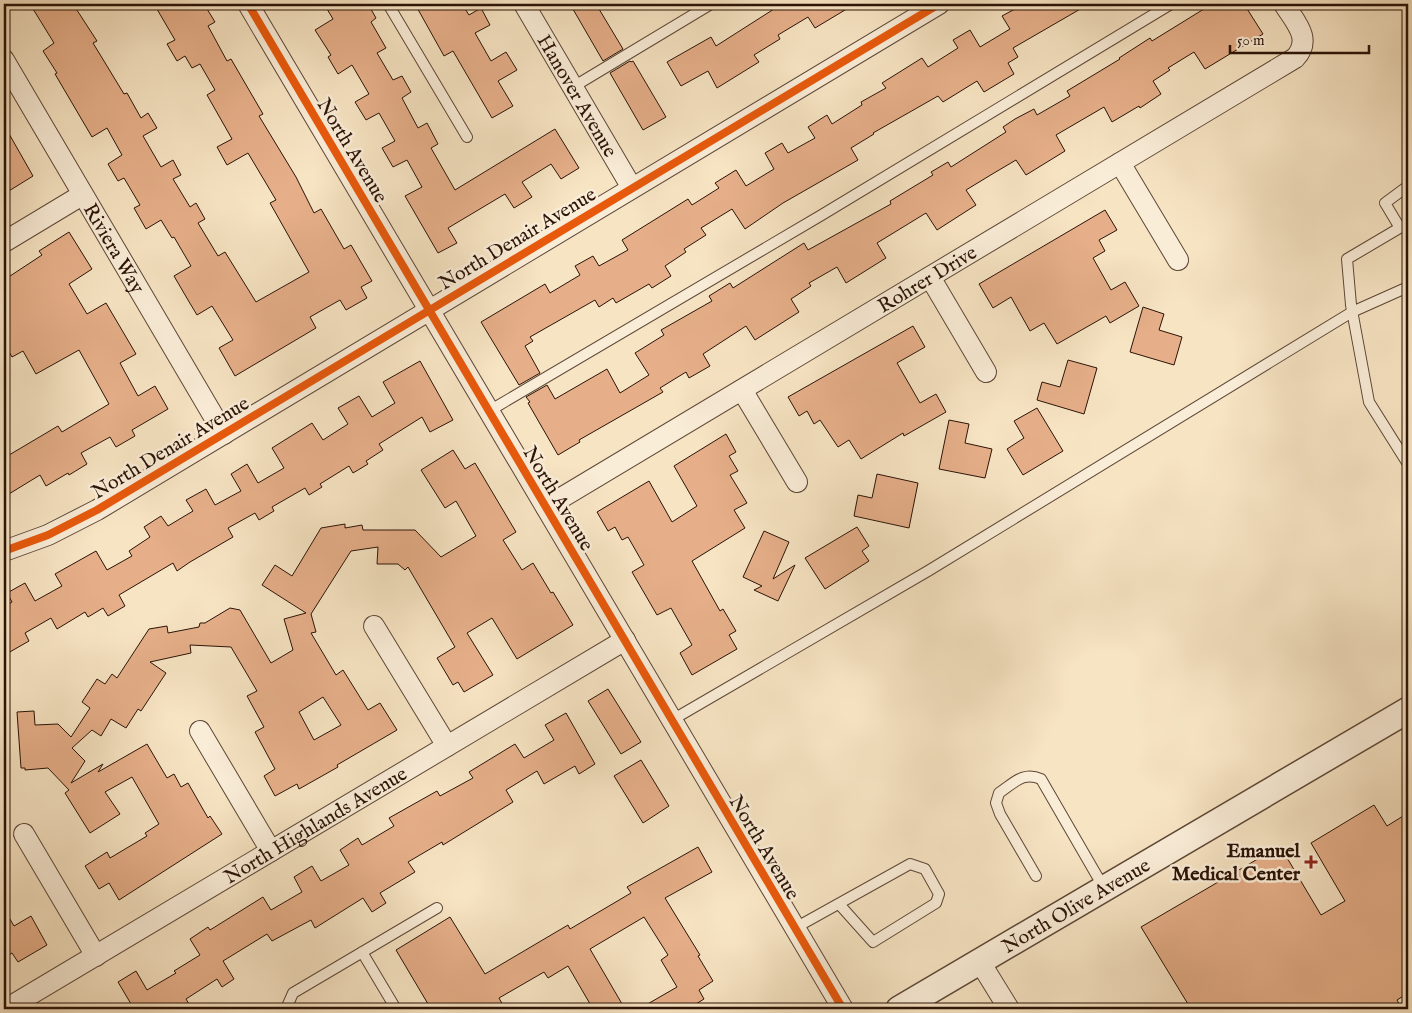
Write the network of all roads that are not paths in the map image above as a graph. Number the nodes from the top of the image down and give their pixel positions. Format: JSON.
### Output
{"nodes":[{"id":1,"x":248,"y":4,"type":"edge"},
{"id":2,"x":388,"y":4,"type":"edge"},
{"id":3,"x":524,"y":4,"type":"edge"},
{"id":4,"x":711,"y":4,"type":"edge"},
{"id":5,"x":938,"y":4,"type":"edge"},
{"id":6,"x":1171,"y":4,"type":"edge"},
{"id":7,"x":1284,"y":4,"type":"edge"},
{"id":8,"x":4,"y":60,"type":"edge"},
{"id":9,"x":573,"y":87,"type":"junction"},
{"id":10,"x":467,"y":137,"type":"dead end"},
{"id":11,"x":1120,"y":163,"type":"junction"},
{"id":12,"x":1408,"y":186,"type":"edge"},
{"id":13,"x":632,"y":188,"type":"junction"},
{"id":14,"x":82,"y":195,"type":"junction"},
{"id":15,"x":1404,"y":226,"type":"edge"},
{"id":16,"x":4,"y":242,"type":"edge"},
{"id":17,"x":1178,"y":260,"type":"dead end"},
{"id":18,"x":930,"y":277,"type":"junction"},
{"id":19,"x":1408,"y":287,"type":"edge"},
{"id":20,"x":430,"y":310,"type":"junction"},
{"id":21,"x":1352,"y":312,"type":"junction"},
{"id":22,"x":986,"y":372,"type":"dead end"},
{"id":23,"x":742,"y":390,"type":"junction"},
{"id":24,"x":489,"y":411,"type":"junction"},
{"id":25,"x":224,"y":434,"type":"junction"},
{"id":26,"x":1408,"y":464,"type":"edge"},
{"id":27,"x":797,"y":482,"type":"dead end"},
{"id":28,"x":546,"y":507,"type":"junction"},
{"id":29,"x":4,"y":551,"type":"edge"},
{"id":30,"x":374,"y":626,"type":"dead end"},
{"id":31,"x":624,"y":640,"type":"junction"},
{"id":32,"x":1408,"y":710,"type":"edge"},
{"id":33,"x":672,"y":720,"type":"junction"},
{"id":34,"x":200,"y":731,"type":"dead end"},
{"id":35,"x":447,"y":746,"type":"junction"},
{"id":36,"x":24,"y":834,"type":"dead end"},
{"id":37,"x":271,"y":851,"type":"junction"},
{"id":38,"x":1036,"y":876,"type":"dead end"},
{"id":39,"x":1105,"y":888,"type":"junction"},
{"id":40,"x":839,"y":904,"type":"junction"},
{"id":41,"x":437,"y":908,"type":"dead end"},
{"id":42,"x":795,"y":928,"type":"junction"},
{"id":43,"x":362,"y":952,"type":"junction"},
{"id":44,"x":96,"y":956,"type":"junction"},
{"id":45,"x":980,"y":962,"type":"junction"},
{"id":46,"x":6,"y":1009,"type":"edge"},
{"id":47,"x":286,"y":1009,"type":"edge"},
{"id":48,"x":396,"y":1009,"type":"edge"},
{"id":49,"x":843,"y":1009,"type":"edge"},
{"id":50,"x":899,"y":1009,"type":"edge"},
{"id":51,"x":1009,"y":1009,"type":"edge"}],
"edges":[{"from":1,"to":20,"type":"street","name":"North Avenue"},
{"from":2,"to":10,"type":"lane"},
{"from":3,"to":9,"type":"street","name":"Hanover Avenue"},
{"from":4,"to":9,"type":"lane"},
{"from":5,"to":13,"type":"street","name":"North Denair Avenue"},
{"from":6,"to":24,"type":"lane"},
{"from":7,"to":11,"type":"street","name":"Rohrer Drive"},
{"from":8,"to":14,"type":"street","name":"Riviera Way"},
{"from":9,"to":13,"type":"street","name":"Hanover Avenue"},
{"from":11,"to":17,"type":"street"},
{"from":11,"to":18,"type":"street","name":"Rohrer Drive"},
{"from":12,"to":15,"type":"lane"},
{"from":13,"to":20,"type":"street","name":"North Denair Avenue"},
{"from":14,"to":16,"type":"street"},
{"from":14,"to":25,"type":"street","name":"Riviera Way"},
{"from":15,"to":21,"type":"lane"},
{"from":18,"to":22,"type":"street"},
{"from":18,"to":23,"type":"street","name":"Rohrer Drive"},
{"from":19,"to":21,"type":"lane"},
{"from":20,"to":24,"type":"street","name":"North Avenue"},
{"from":20,"to":25,"type":"street","name":"North Denair Avenue"},
{"from":21,"to":26,"type":"lane"},
{"from":21,"to":33,"type":"lane"},
{"from":23,"to":27,"type":"street"},
{"from":23,"to":28,"type":"street","name":"Rohrer Drive"},
{"from":24,"to":28,"type":"street","name":"North Avenue"},
{"from":25,"to":29,"type":"street","name":"North Denair Avenue"},
{"from":28,"to":31,"type":"street","name":"North Avenue"},
{"from":30,"to":35,"type":"street"},
{"from":31,"to":33,"type":"street","name":"North Avenue"},
{"from":31,"to":35,"type":"street","name":"North Highlands Avenue"},
{"from":32,"to":39,"type":"street","name":"North Olive Avenue"},
{"from":33,"to":42,"type":"street","name":"North Avenue"},
{"from":34,"to":37,"type":"street"},
{"from":35,"to":37,"type":"street","name":"North Highlands Avenue"},
{"from":36,"to":44,"type":"street"},
{"from":37,"to":44,"type":"street","name":"North Highlands Avenue"},
{"from":38,"to":39,"type":"lane"},
{"from":39,"to":45,"type":"street","name":"North Olive Avenue"},
{"from":40,"to":40,"type":"lane"},
{"from":40,"to":42,"type":"lane"},
{"from":41,"to":43,"type":"lane"},
{"from":42,"to":49,"type":"street","name":"North Avenue"},
{"from":43,"to":47,"type":"lane"},
{"from":43,"to":48,"type":"lane"},
{"from":44,"to":46,"type":"street","name":"North Highlands Avenue"},
{"from":45,"to":50,"type":"street","name":"North Olive Avenue"},
{"from":45,"to":51,"type":"street"}]}
